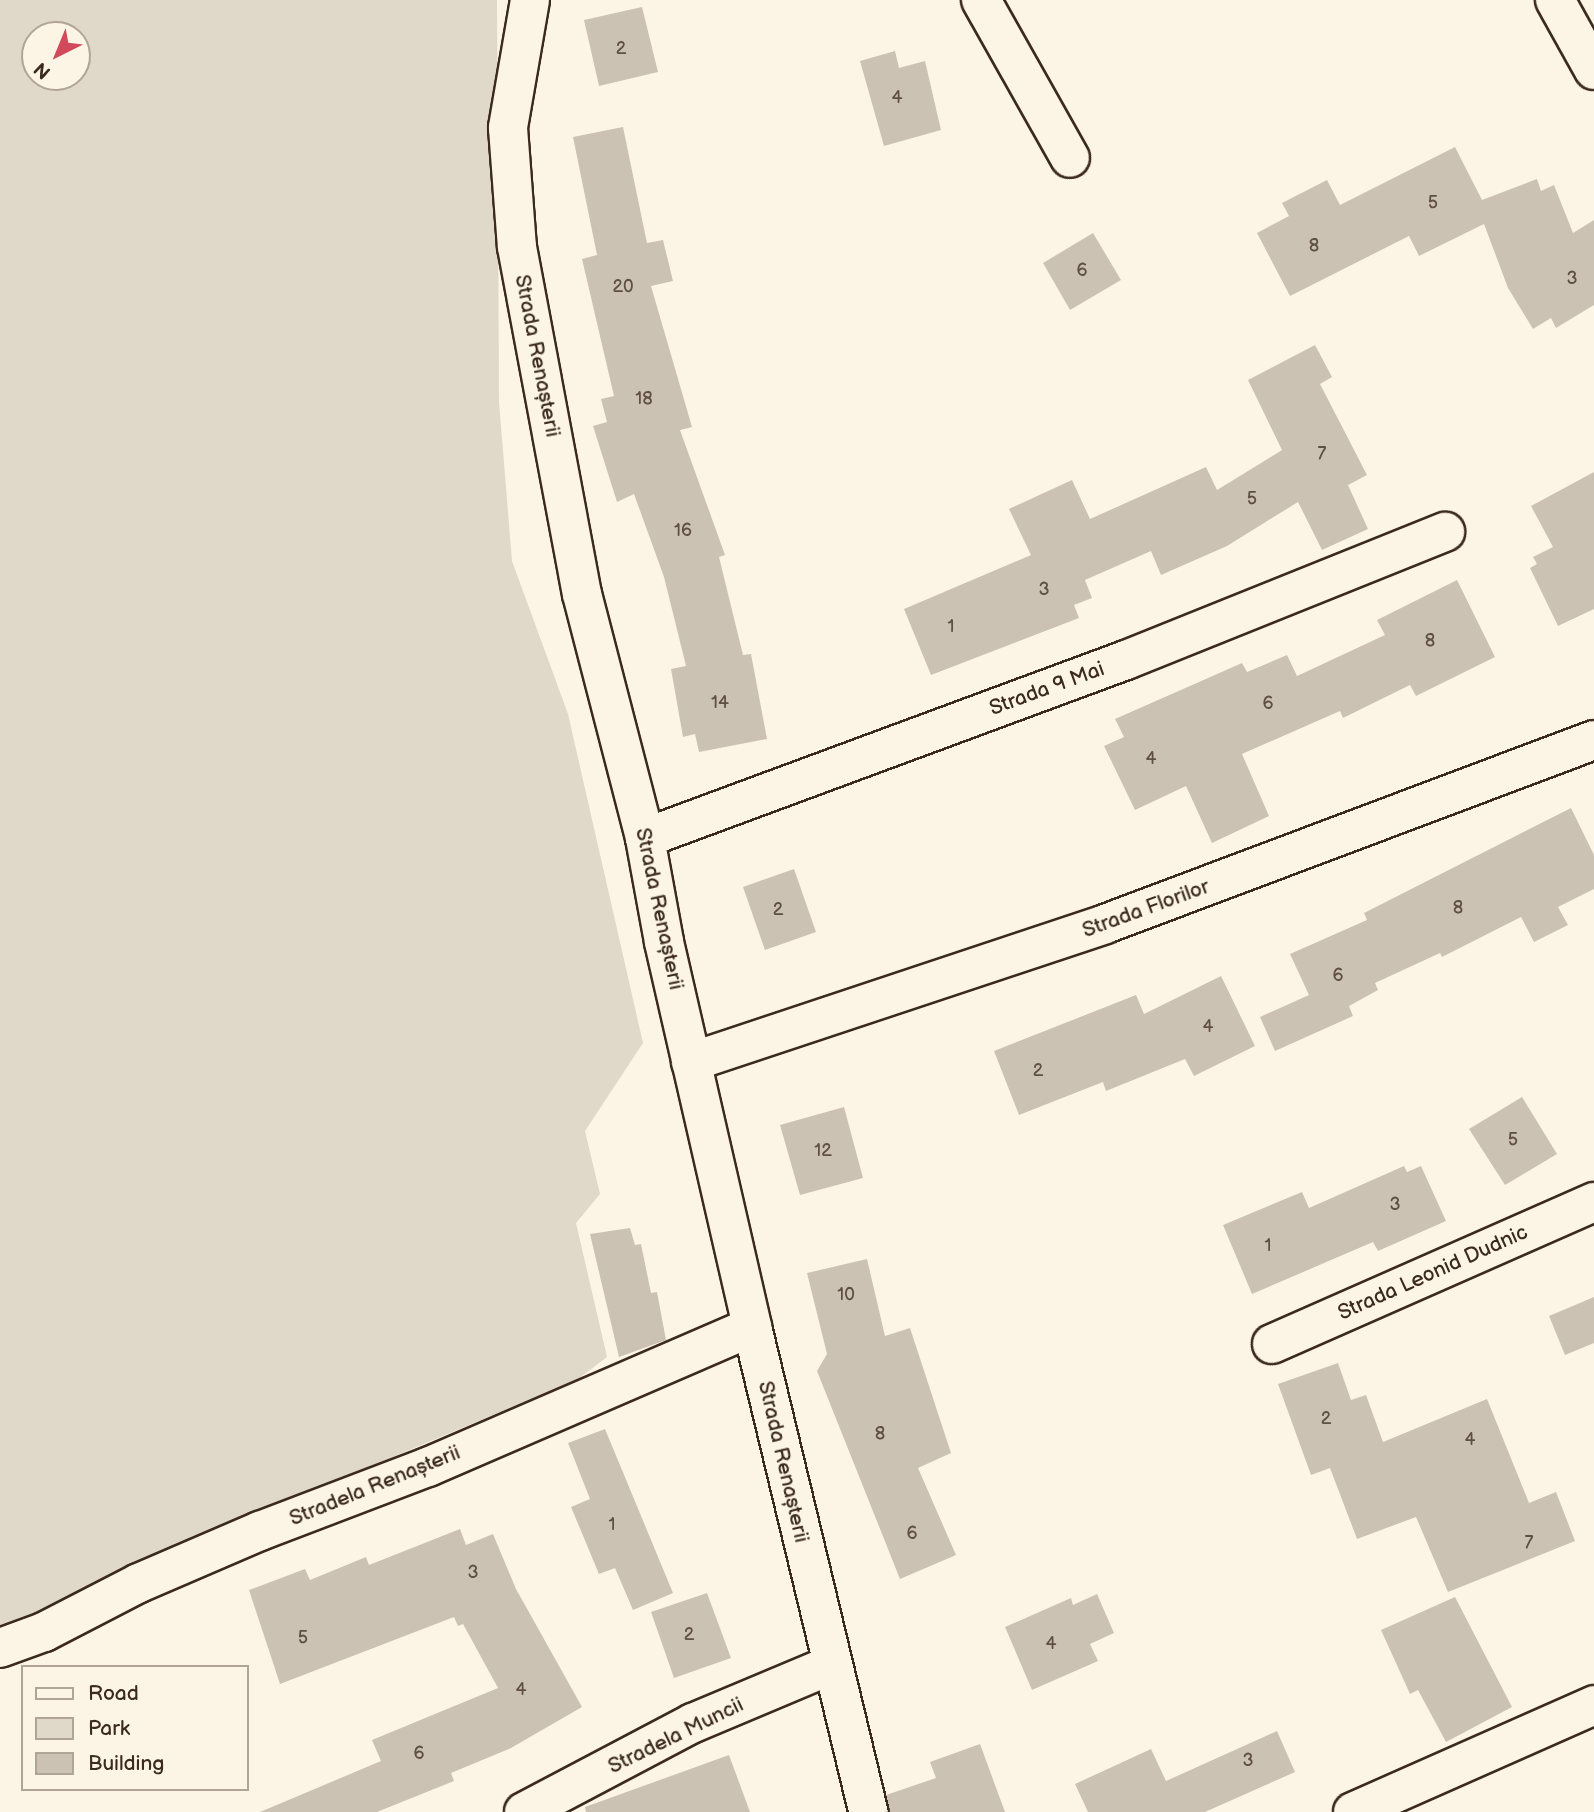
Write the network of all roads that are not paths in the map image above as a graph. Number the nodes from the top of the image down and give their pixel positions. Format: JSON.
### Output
{"nodes":[{"id":1,"x":530,"y":0,"type":"edge"},
{"id":2,"x":981,"y":0,"type":"edge"},
{"id":3,"x":1555,"y":0,"type":"edge"},
{"id":4,"x":1594,"y":70,"type":"edge"},
{"id":5,"x":1070,"y":158,"type":"dead end"},
{"id":6,"x":1445,"y":532,"type":"dead end"},
{"id":7,"x":1594,"y":740,"type":"edge"},
{"id":8,"x":645,"y":838,"type":"junction"},
{"id":9,"x":691,"y":1062,"type":"junction"},
{"id":10,"x":1594,"y":1202,"type":"edge"},
{"id":11,"x":752,"y":1327,"type":"junction"},
{"id":12,"x":1272,"y":1344,"type":"dead end"},
{"id":13,"x":0,"y":1648,"type":"edge"},
{"id":14,"x":831,"y":1665,"type":"junction"},
{"id":15,"x":1594,"y":1705,"type":"edge"},
{"id":16,"x":524,"y":1812,"type":"edge"},
{"id":17,"x":868,"y":1812,"type":"edge"},
{"id":18,"x":1353,"y":1812,"type":"edge"}],
"edges":[{"from":1,"to":8,"type":"street","name":"Strada Renașterii"},
{"from":2,"to":5,"type":"street"},
{"from":3,"to":4,"type":"street"},
{"from":6,"to":8,"type":"street","name":"Strada 9 Mai"},
{"from":7,"to":9,"type":"street","name":"Strada Florilor"},
{"from":8,"to":9,"type":"street","name":"Strada Renașterii"},
{"from":9,"to":11,"type":"street","name":"Strada Renașterii"},
{"from":10,"to":12,"type":"street","name":"Strada Leonid Dudnic"},
{"from":11,"to":13,"type":"street","name":"Stradela Renașterii"},
{"from":11,"to":14,"type":"street","name":"Strada Renașterii"},
{"from":14,"to":16,"type":"street","name":"Stradela Muncii"},
{"from":14,"to":17,"type":"street","name":"Strada Renașterii"},
{"from":15,"to":18,"type":"street"}]}
